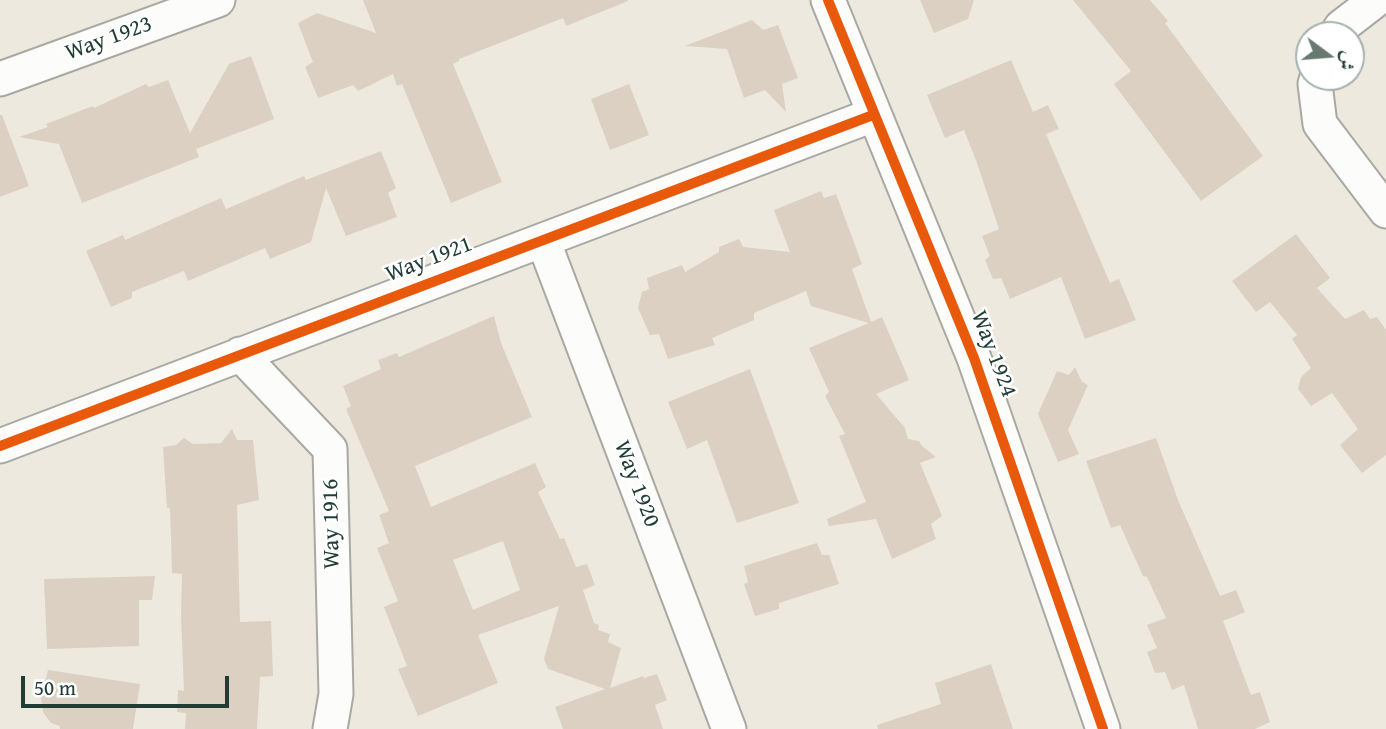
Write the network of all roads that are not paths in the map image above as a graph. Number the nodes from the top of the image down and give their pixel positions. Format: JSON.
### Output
{"nodes":[{"id":1,"x":218,"y":0,"type":"edge"},
{"id":2,"x":828,"y":0,"type":"edge"},
{"id":3,"x":1376,"y":0,"type":"edge"},
{"id":4,"x":163,"y":9,"type":"edge"},
{"id":5,"x":1349,"y":21,"type":"edge"},
{"id":6,"x":0,"y":79,"type":"edge"},
{"id":7,"x":1316,"y":91,"type":"edge"},
{"id":8,"x":873,"y":115,"type":"junction"},
{"id":9,"x":1386,"y":211,"type":"edge"},
{"id":10,"x":543,"y":240,"type":"junction"},
{"id":11,"x":240,"y":354,"type":"junction"},
{"id":12,"x":0,"y":446,"type":"edge"},
{"id":13,"x":330,"y":729,"type":"edge"},
{"id":14,"x":729,"y":729,"type":"edge"},
{"id":15,"x":1102,"y":729,"type":"edge"}],
"edges":[{"from":1,"to":4,"type":"street","name":"Way 1923"},
{"from":2,"to":8,"type":"street","name":"Way 1924"},
{"from":3,"to":5,"type":"street"},
{"from":4,"to":6,"type":"street","name":"Way 1923"},
{"from":7,"to":9,"type":"street"},
{"from":8,"to":10,"type":"street","name":"Way 1921"},
{"from":8,"to":15,"type":"street","name":"Way 1924"},
{"from":10,"to":11,"type":"street","name":"Way 1921"},
{"from":10,"to":14,"type":"street","name":"Way 1920"},
{"from":11,"to":12,"type":"street","name":"Way 1921"},
{"from":11,"to":13,"type":"street","name":"Way 1916"}]}
